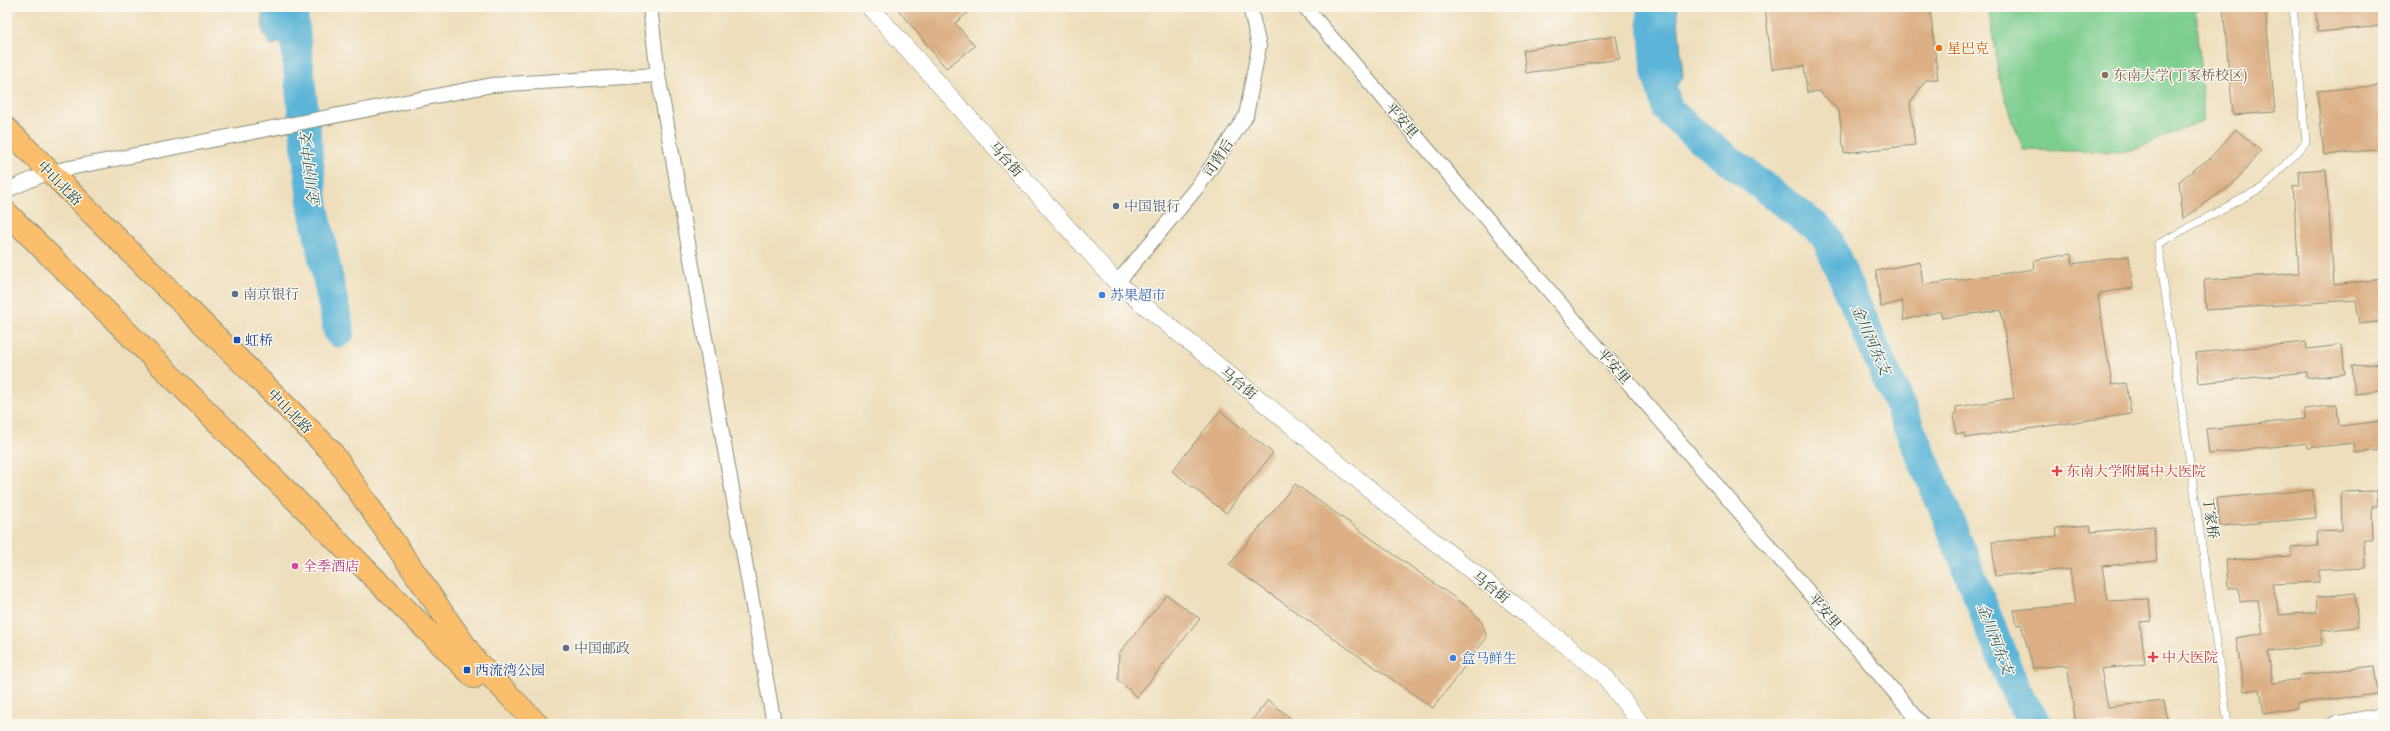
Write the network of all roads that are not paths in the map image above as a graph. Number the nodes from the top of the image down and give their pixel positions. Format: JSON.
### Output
{"nodes":[{"id":1,"x":650,"y":7,"type":"edge"},
{"id":2,"x":870,"y":7,"type":"edge"},
{"id":3,"x":1250,"y":7,"type":"edge"},
{"id":4,"x":1305,"y":7,"type":"edge"},
{"id":5,"x":2293,"y":7,"type":"edge"},
{"id":6,"x":658,"y":76,"type":"junction"},
{"id":7,"x":7,"y":129,"type":"edge"},
{"id":8,"x":49,"y":172,"type":"junction"},
{"id":9,"x":7,"y":190,"type":"edge"},
{"id":10,"x":7,"y":213,"type":"edge"},
{"id":11,"x":1117,"y":283,"type":"junction"},
{"id":12,"x":2383,"y":715,"type":"edge"},
{"id":13,"x":519,"y":724,"type":"edge"},
{"id":14,"x":537,"y":724,"type":"edge"},
{"id":15,"x":774,"y":724,"type":"edge"},
{"id":16,"x":1641,"y":724,"type":"edge"},
{"id":17,"x":1922,"y":724,"type":"edge"},
{"id":18,"x":2228,"y":724,"type":"edge"},
{"id":19,"x":2334,"y":724,"type":"edge"}],
"edges":[{"from":1,"to":6,"type":"street"},
{"from":2,"to":11,"type":"street","name":"马台街"},
{"from":3,"to":11,"type":"street","name":"司背后"},
{"from":4,"to":17,"type":"street","name":"平安里"},
{"from":5,"to":18,"type":"lane","name":"丁家桥"},
{"from":6,"to":8,"type":"street"},
{"from":6,"to":15,"type":"street"},
{"from":7,"to":8,"type":"main road","name":"中山北路"},
{"from":8,"to":9,"type":"street"},
{"from":8,"to":14,"type":"main road","name":"中山北路"},
{"from":10,"to":13,"type":"main road"},
{"from":11,"to":16,"type":"street","name":"马台街"},
{"from":12,"to":19,"type":"street"}]}
